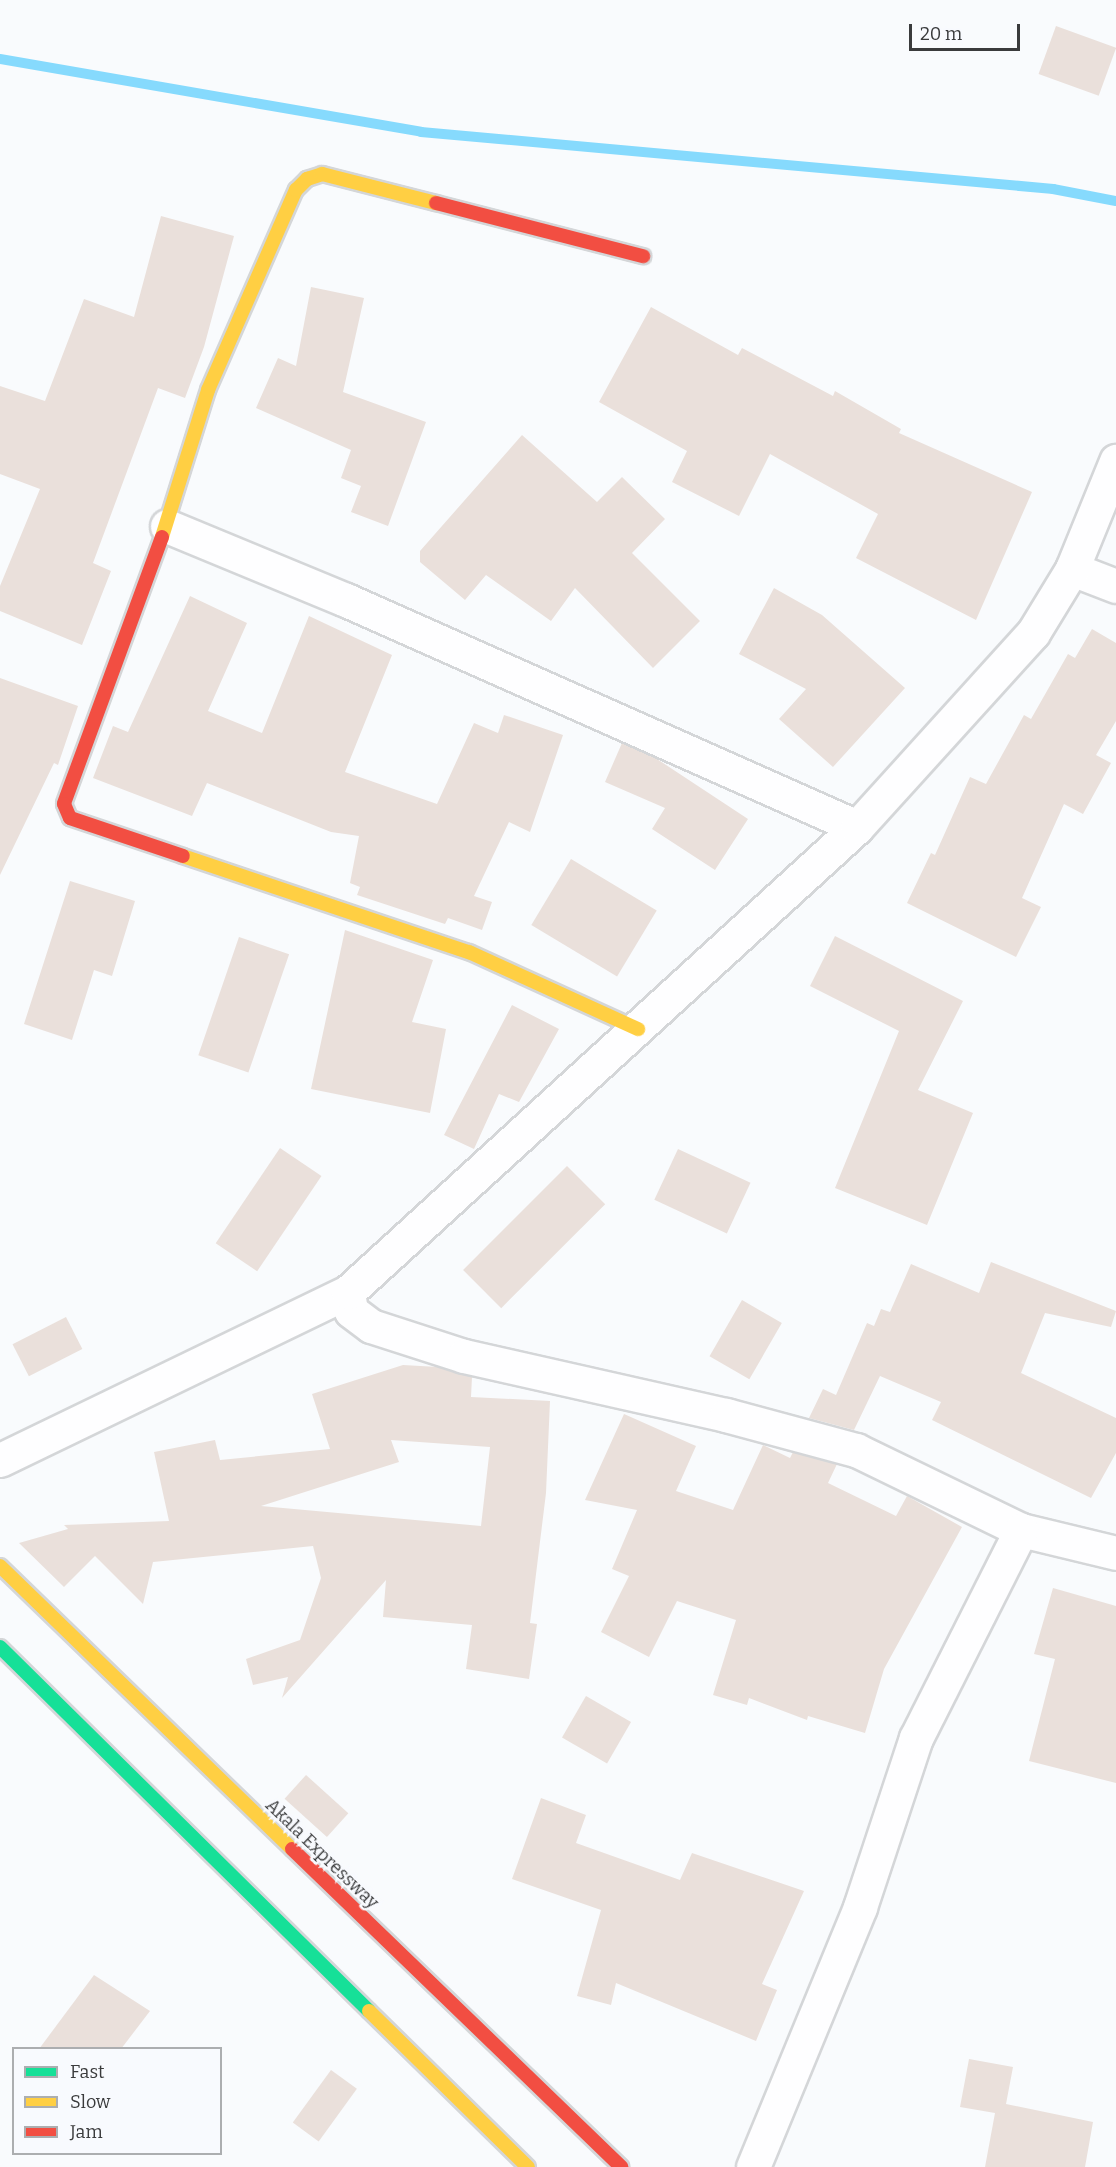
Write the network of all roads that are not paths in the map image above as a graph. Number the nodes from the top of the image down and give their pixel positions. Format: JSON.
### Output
{"nodes":[{"id":1,"x":643,"y":256,"type":"dead end"},
{"id":2,"x":1116,"y":461,"type":"edge"},
{"id":3,"x":167,"y":526,"type":"junction"},
{"id":4,"x":1071,"y":569,"type":"junction"},
{"id":5,"x":1116,"y":586,"type":"edge"},
{"id":6,"x":857,"y":827,"type":"junction"},
{"id":7,"x":638,"y":1029,"type":"junction"},
{"id":8,"x":348,"y":1292,"type":"junction"},
{"id":9,"x":0,"y":1460,"type":"edge"},
{"id":10,"x":1021,"y":1530,"type":"junction"},
{"id":11,"x":1116,"y":1553,"type":"edge"},
{"id":12,"x":0,"y":1566,"type":"edge"},
{"id":13,"x":0,"y":1647,"type":"edge"},
{"id":14,"x":528,"y":2167,"type":"edge"},
{"id":15,"x":621,"y":2167,"type":"edge"},
{"id":16,"x":753,"y":2167,"type":"edge"}],
"edges":[{"from":1,"to":3,"type":"street"},
{"from":2,"to":4,"type":"street"},
{"from":3,"to":6,"type":"street"},
{"from":3,"to":7,"type":"street"},
{"from":4,"to":5,"type":"street"},
{"from":4,"to":6,"type":"street"},
{"from":6,"to":7,"type":"street"},
{"from":7,"to":8,"type":"street"},
{"from":8,"to":9,"type":"street"},
{"from":8,"to":10,"type":"street"},
{"from":10,"to":11,"type":"street"},
{"from":10,"to":16,"type":"street"},
{"from":12,"to":15,"type":"street","name":"Akala Expressway"},
{"from":13,"to":14,"type":"street"}]}
